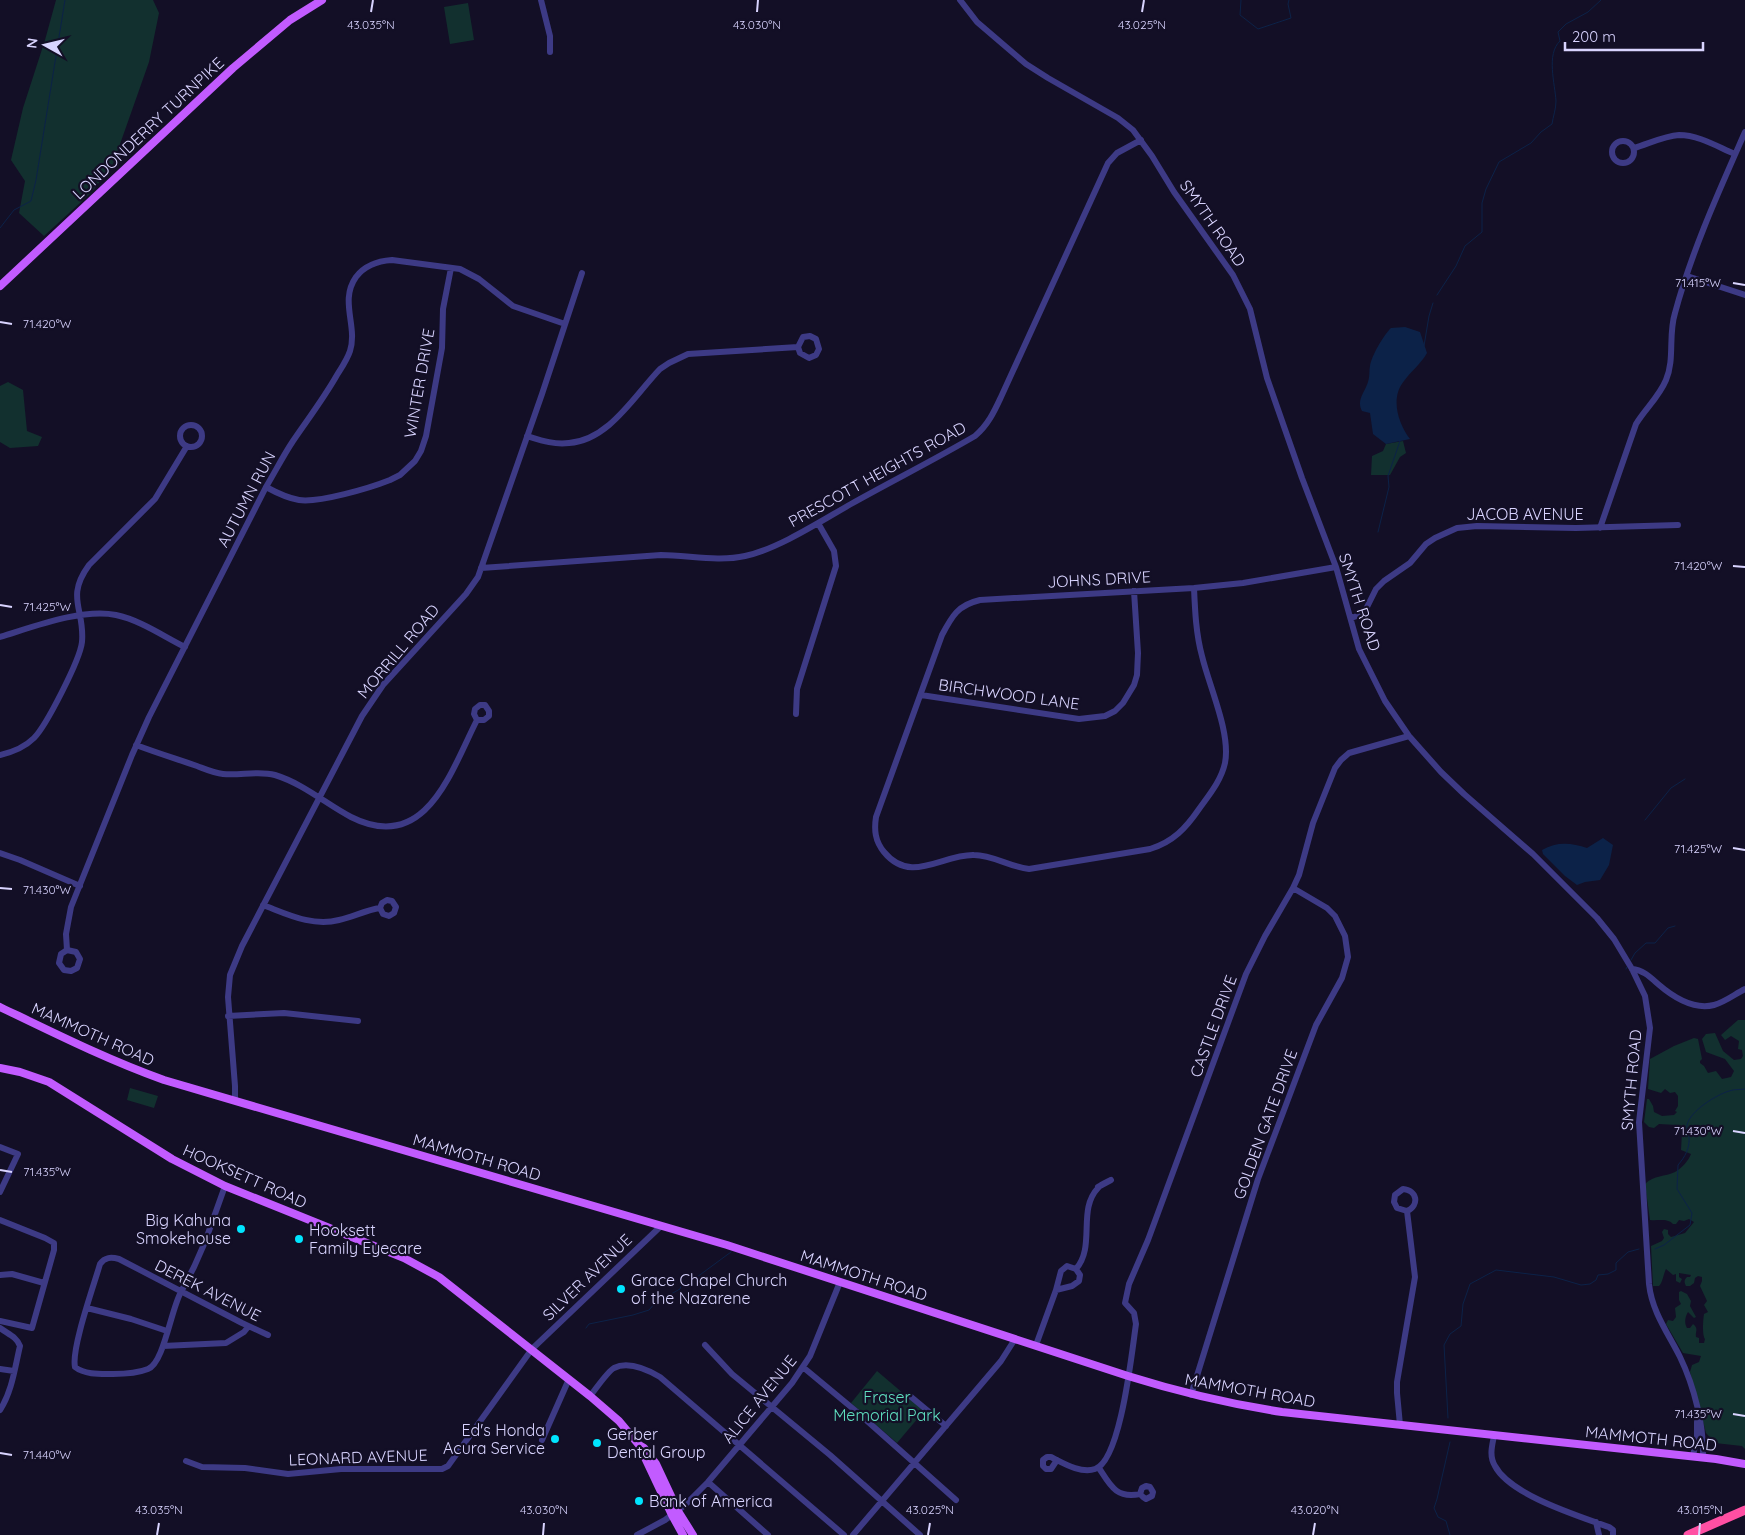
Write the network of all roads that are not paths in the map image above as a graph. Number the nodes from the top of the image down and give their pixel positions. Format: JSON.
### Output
{"nodes":[{"id":1,"x":322,"y":0,"type":"edge"},
{"id":2,"x":541,"y":0,"type":"edge"},
{"id":3,"x":960,"y":0,"type":"edge"},
{"id":4,"x":550,"y":52,"type":"dead end"},
{"id":5,"x":1745,"y":132,"type":"edge"},
{"id":6,"x":1141,"y":140,"type":"junction"},
{"id":7,"x":1634,"y":148,"type":"dead end"},
{"id":8,"x":1735,"y":154,"type":"junction"},
{"id":9,"x":451,"y":268,"type":"junction"},
{"id":10,"x":582,"y":273,"type":"dead end"},
{"id":11,"x":1687,"y":276,"type":"junction"},
{"id":12,"x":0,"y":286,"type":"edge"},
{"id":13,"x":1745,"y":295,"type":"edge"},
{"id":14,"x":566,"y":324,"type":"junction"},
{"id":15,"x":798,"y":346,"type":"dead end"},
{"id":16,"x":527,"y":436,"type":"junction"},
{"id":17,"x":187,"y":446,"type":"dead end"},
{"id":18,"x":266,"y":487,"type":"junction"},
{"id":19,"x":818,"y":523,"type":"junction"},
{"id":20,"x":1678,"y":526,"type":"dead end"},
{"id":21,"x":1600,"y":528,"type":"junction"},
{"id":22,"x":1336,"y":567,"type":"junction"},
{"id":23,"x":481,"y":568,"type":"junction"},
{"id":24,"x":1194,"y":588,"type":"junction"},
{"id":25,"x":1134,"y":591,"type":"junction"},
{"id":26,"x":79,"y":615,"type":"junction"},
{"id":27,"x":1351,"y":618,"type":"junction"},
{"id":28,"x":0,"y":636,"type":"edge"},
{"id":29,"x":185,"y":646,"type":"junction"},
{"id":30,"x":921,"y":695,"type":"junction"},
{"id":31,"x":796,"y":714,"type":"dead end"},
{"id":32,"x":478,"y":720,"type":"dead end"},
{"id":33,"x":1409,"y":736,"type":"junction"},
{"id":34,"x":136,"y":745,"type":"junction"},
{"id":35,"x":0,"y":755,"type":"edge"},
{"id":36,"x":319,"y":797,"type":"junction"},
{"id":37,"x":0,"y":853,"type":"edge"},
{"id":38,"x":80,"y":886,"type":"junction"},
{"id":39,"x":1293,"y":888,"type":"junction"},
{"id":40,"x":263,"y":905,"type":"junction"},
{"id":41,"x":380,"y":908,"type":"dead end"},
{"id":42,"x":67,"y":950,"type":"dead end"},
{"id":43,"x":1632,"y":969,"type":"junction"},
{"id":44,"x":1745,"y":988,"type":"edge"},
{"id":45,"x":0,"y":1007,"type":"edge"},
{"id":46,"x":228,"y":1016,"type":"junction"},
{"id":47,"x":358,"y":1021,"type":"dead end"},
{"id":48,"x":0,"y":1068,"type":"edge"},
{"id":49,"x":235,"y":1100,"type":"junction"},
{"id":50,"x":0,"y":1147,"type":"edge"},
{"id":51,"x":225,"y":1186,"type":"junction"},
{"id":52,"x":1098,"y":1187,"type":"dead end"},
{"id":53,"x":0,"y":1192,"type":"edge"},
{"id":54,"x":1407,"y":1211,"type":"dead end"},
{"id":55,"x":0,"y":1220,"type":"edge"},
{"id":56,"x":661,"y":1226,"type":"junction"},
{"id":57,"x":1076,"y":1269,"type":"junction"},
{"id":58,"x":0,"y":1275,"type":"edge"},
{"id":59,"x":840,"y":1282,"type":"junction"},
{"id":60,"x":44,"y":1283,"type":"junction"},
{"id":61,"x":1056,"y":1290,"type":"junction"},
{"id":62,"x":181,"y":1292,"type":"junction"},
{"id":63,"x":87,"y":1308,"type":"junction"},
{"id":64,"x":0,"y":1321,"type":"edge"},
{"id":65,"x":248,"y":1327,"type":"junction"},
{"id":66,"x":0,"y":1328,"type":"edge"},
{"id":67,"x":167,"y":1331,"type":"junction"},
{"id":68,"x":268,"y":1335,"type":"dead end"},
{"id":69,"x":1015,"y":1339,"type":"junction"},
{"id":70,"x":705,"y":1345,"type":"dead end"},
{"id":71,"x":1036,"y":1345,"type":"junction"},
{"id":72,"x":163,"y":1346,"type":"junction"},
{"id":73,"x":532,"y":1349,"type":"junction"},
{"id":74,"x":804,"y":1368,"type":"junction"},
{"id":75,"x":0,"y":1369,"type":"edge"},
{"id":76,"x":14,"y":1372,"type":"junction"},
{"id":77,"x":1128,"y":1376,"type":"junction"},
{"id":78,"x":569,"y":1379,"type":"junction"},
{"id":79,"x":1190,"y":1395,"type":"junction"},
{"id":80,"x":590,"y":1396,"type":"junction"},
{"id":81,"x":910,"y":1396,"type":"dead end"},
{"id":82,"x":773,"y":1406,"type":"junction"},
{"id":83,"x":0,"y":1410,"type":"edge"},
{"id":84,"x":1697,"y":1410,"type":"junction"},
{"id":85,"x":1400,"y":1425,"type":"junction"},
{"id":86,"x":946,"y":1426,"type":"junction"},
{"id":87,"x":1494,"y":1436,"type":"junction"},
{"id":88,"x":542,"y":1440,"type":"dead end"},
{"id":89,"x":739,"y":1445,"type":"junction"},
{"id":90,"x":1692,"y":1456,"type":"junction"},
{"id":91,"x":1703,"y":1458,"type":"junction"},
{"id":92,"x":1056,"y":1460,"type":"dead end"},
{"id":93,"x":186,"y":1461,"type":"dead end"},
{"id":94,"x":914,"y":1463,"type":"junction"},
{"id":95,"x":1745,"y":1464,"type":"edge"},
{"id":96,"x":1098,"y":1468,"type":"junction"},
{"id":97,"x":708,"y":1482,"type":"junction"},
{"id":98,"x":1140,"y":1494,"type":"dead end"},
{"id":99,"x":956,"y":1500,"type":"dead end"},
{"id":100,"x":882,"y":1502,"type":"junction"},
{"id":101,"x":1745,"y":1510,"type":"edge"},
{"id":102,"x":675,"y":1513,"type":"junction"},
{"id":103,"x":1596,"y":1522,"type":"junction"},
{"id":104,"x":637,"y":1535,"type":"edge"},
{"id":105,"x":683,"y":1535,"type":"edge"},
{"id":106,"x":693,"y":1535,"type":"edge"},
{"id":107,"x":768,"y":1535,"type":"edge"},
{"id":108,"x":844,"y":1535,"type":"edge"},
{"id":109,"x":854,"y":1535,"type":"edge"},
{"id":110,"x":920,"y":1535,"type":"edge"},
{"id":111,"x":1599,"y":1535,"type":"edge"},
{"id":112,"x":1614,"y":1535,"type":"edge"},
{"id":113,"x":1688,"y":1535,"type":"edge"}],
"edges":[{"from":1,"to":12,"type":"main road","name":"LONDONDERRY TURNPIKE"},
{"from":2,"to":4,"type":"street"},
{"from":3,"to":6,"type":"street","name":"SMYTH ROAD"},
{"from":5,"to":8,"type":"street"},
{"from":6,"to":19,"type":"street","name":"PRESCOTT HEIGHTS ROAD"},
{"from":6,"to":22,"type":"street","name":"SMYTH ROAD"},
{"from":7,"to":8,"type":"street"},
{"from":8,"to":11,"type":"street"},
{"from":9,"to":14,"type":"street","name":"AUTUMN RUN"},
{"from":9,"to":18,"type":"street","name":"AUTUMN RUN"},
{"from":9,"to":18,"type":"street","name":"WINTER DRIVE"},
{"from":10,"to":14,"type":"street","name":"MORRILL ROAD"},
{"from":11,"to":13,"type":"street"},
{"from":11,"to":21,"type":"street"},
{"from":14,"to":16,"type":"street","name":"MORRILL ROAD"},
{"from":15,"to":16,"type":"street"},
{"from":16,"to":23,"type":"street","name":"MORRILL ROAD"},
{"from":17,"to":26,"type":"street"},
{"from":18,"to":29,"type":"street","name":"AUTUMN RUN"},
{"from":19,"to":23,"type":"street","name":"PRESCOTT HEIGHTS ROAD"},
{"from":19,"to":31,"type":"street"},
{"from":20,"to":21,"type":"street","name":"JACOB AVENUE"},
{"from":21,"to":27,"type":"street","name":"JACOB AVENUE"},
{"from":22,"to":24,"type":"street","name":"JOHNS DRIVE"},
{"from":22,"to":27,"type":"street","name":"SMYTH ROAD"},
{"from":23,"to":36,"type":"street","name":"MORRILL ROAD"},
{"from":24,"to":25,"type":"street","name":"JOHNS DRIVE"},
{"from":24,"to":30,"type":"street","name":"JOHNS DRIVE"},
{"from":25,"to":30,"type":"street","name":"JOHNS DRIVE"},
{"from":25,"to":30,"type":"street","name":"BIRCHWOOD LANE"},
{"from":26,"to":28,"type":"street"},
{"from":26,"to":29,"type":"street"},
{"from":26,"to":35,"type":"street"},
{"from":27,"to":33,"type":"street","name":"SMYTH ROAD"},
{"from":29,"to":34,"type":"street","name":"AUTUMN RUN"},
{"from":32,"to":36,"type":"street"},
{"from":33,"to":39,"type":"street","name":"CASTLE DRIVE"},
{"from":33,"to":43,"type":"street","name":"SMYTH ROAD"},
{"from":34,"to":36,"type":"street"},
{"from":34,"to":38,"type":"street","name":"AUTUMN RUN"},
{"from":36,"to":40,"type":"street","name":"MORRILL ROAD"},
{"from":37,"to":38,"type":"street"},
{"from":38,"to":42,"type":"street","name":"AUTUMN RUN"},
{"from":39,"to":77,"type":"street","name":"CASTLE DRIVE"},
{"from":39,"to":79,"type":"street","name":"GOLDEN GATE DRIVE"},
{"from":40,"to":41,"type":"street"},
{"from":40,"to":46,"type":"street","name":"MORRILL ROAD"},
{"from":43,"to":44,"type":"street"},
{"from":43,"to":84,"type":"street","name":"SMYTH ROAD"},
{"from":45,"to":49,"type":"main road","name":"MAMMOTH ROAD"},
{"from":46,"to":47,"type":"street"},
{"from":46,"to":49,"type":"street","name":"MORRILL ROAD"},
{"from":48,"to":51,"type":"main road","name":"HOOKSETT ROAD"},
{"from":49,"to":56,"type":"main road","name":"MAMMOTH ROAD"},
{"from":50,"to":53,"type":"street"},
{"from":51,"to":62,"type":"street"},
{"from":51,"to":73,"type":"main road","name":"HOOKSETT ROAD"},
{"from":52,"to":57,"type":"street"},
{"from":54,"to":85,"type":"street"},
{"from":55,"to":60,"type":"street"},
{"from":56,"to":59,"type":"main road","name":"MAMMOTH ROAD"},
{"from":56,"to":73,"type":"street","name":"SILVER AVENUE"},
{"from":57,"to":61,"type":"street"},
{"from":57,"to":61,"type":"street"},
{"from":58,"to":60,"type":"street"},
{"from":59,"to":69,"type":"main road","name":"MAMMOTH ROAD"},
{"from":59,"to":74,"type":"street","name":"ALICE AVENUE"},
{"from":60,"to":64,"type":"street"},
{"from":61,"to":71,"type":"street"},
{"from":62,"to":63,"type":"street","name":"DEREK AVENUE"},
{"from":62,"to":65,"type":"street","name":"DEREK AVENUE"},
{"from":62,"to":67,"type":"street"},
{"from":63,"to":67,"type":"street"},
{"from":63,"to":72,"type":"street"},
{"from":65,"to":68,"type":"street","name":"DEREK AVENUE"},
{"from":65,"to":72,"type":"street"},
{"from":66,"to":76,"type":"street"},
{"from":67,"to":72,"type":"street"},
{"from":69,"to":71,"type":"main road","name":"MAMMOTH ROAD"},
{"from":69,"to":86,"type":"street"},
{"from":70,"to":82,"type":"street"},
{"from":71,"to":77,"type":"main road","name":"MAMMOTH ROAD"},
{"from":73,"to":78,"type":"main road","name":"HOOKSETT ROAD"},
{"from":73,"to":93,"type":"street","name":"LEONARD AVENUE"},
{"from":74,"to":82,"type":"street","name":"ALICE AVENUE"},
{"from":74,"to":94,"type":"street"},
{"from":75,"to":76,"type":"street"},
{"from":76,"to":83,"type":"street"},
{"from":77,"to":79,"type":"main road","name":"MAMMOTH ROAD"},
{"from":77,"to":96,"type":"street","name":"CASTLE DRIVE"},
{"from":78,"to":80,"type":"main road","name":"HOOKSETT ROAD"},
{"from":78,"to":88,"type":"street"},
{"from":79,"to":85,"type":"main road","name":"MAMMOTH ROAD"},
{"from":80,"to":89,"type":"street"},
{"from":80,"to":102,"type":"main road","name":"HOOKSETT ROAD"},
{"from":81,"to":86,"type":"street"},
{"from":82,"to":89,"type":"street","name":"ALICE AVENUE"},
{"from":82,"to":100,"type":"street"},
{"from":84,"to":90,"type":"street","name":"SMYTH ROAD"},
{"from":84,"to":91,"type":"street","name":"SMYTH ROAD"},
{"from":85,"to":87,"type":"main road","name":"MAMMOTH ROAD"},
{"from":86,"to":94,"type":"street"},
{"from":87,"to":90,"type":"main road","name":"MAMMOTH ROAD"},
{"from":87,"to":103,"type":"street"},
{"from":89,"to":97,"type":"street","name":"ALICE AVENUE"},
{"from":89,"to":108,"type":"street"},
{"from":90,"to":91,"type":"main road","name":"MAMMOTH ROAD"},
{"from":91,"to":95,"type":"main road","name":"MAMMOTH ROAD"},
{"from":92,"to":96,"type":"street"},
{"from":94,"to":99,"type":"street"},
{"from":94,"to":100,"type":"street"},
{"from":96,"to":98,"type":"street"},
{"from":97,"to":102,"type":"street","name":"ALICE AVENUE"},
{"from":97,"to":107,"type":"street"},
{"from":100,"to":109,"type":"street"},
{"from":100,"to":110,"type":"street"},
{"from":101,"to":113,"type":"highway"},
{"from":102,"to":104,"type":"street","name":"ALICE AVENUE"},
{"from":102,"to":105,"type":"main road","name":"HOOKSETT ROAD"},
{"from":102,"to":106,"type":"main road","name":"HOOKSETT ROAD"},
{"from":103,"to":111,"type":"street"},
{"from":103,"to":112,"type":"street"}]}
